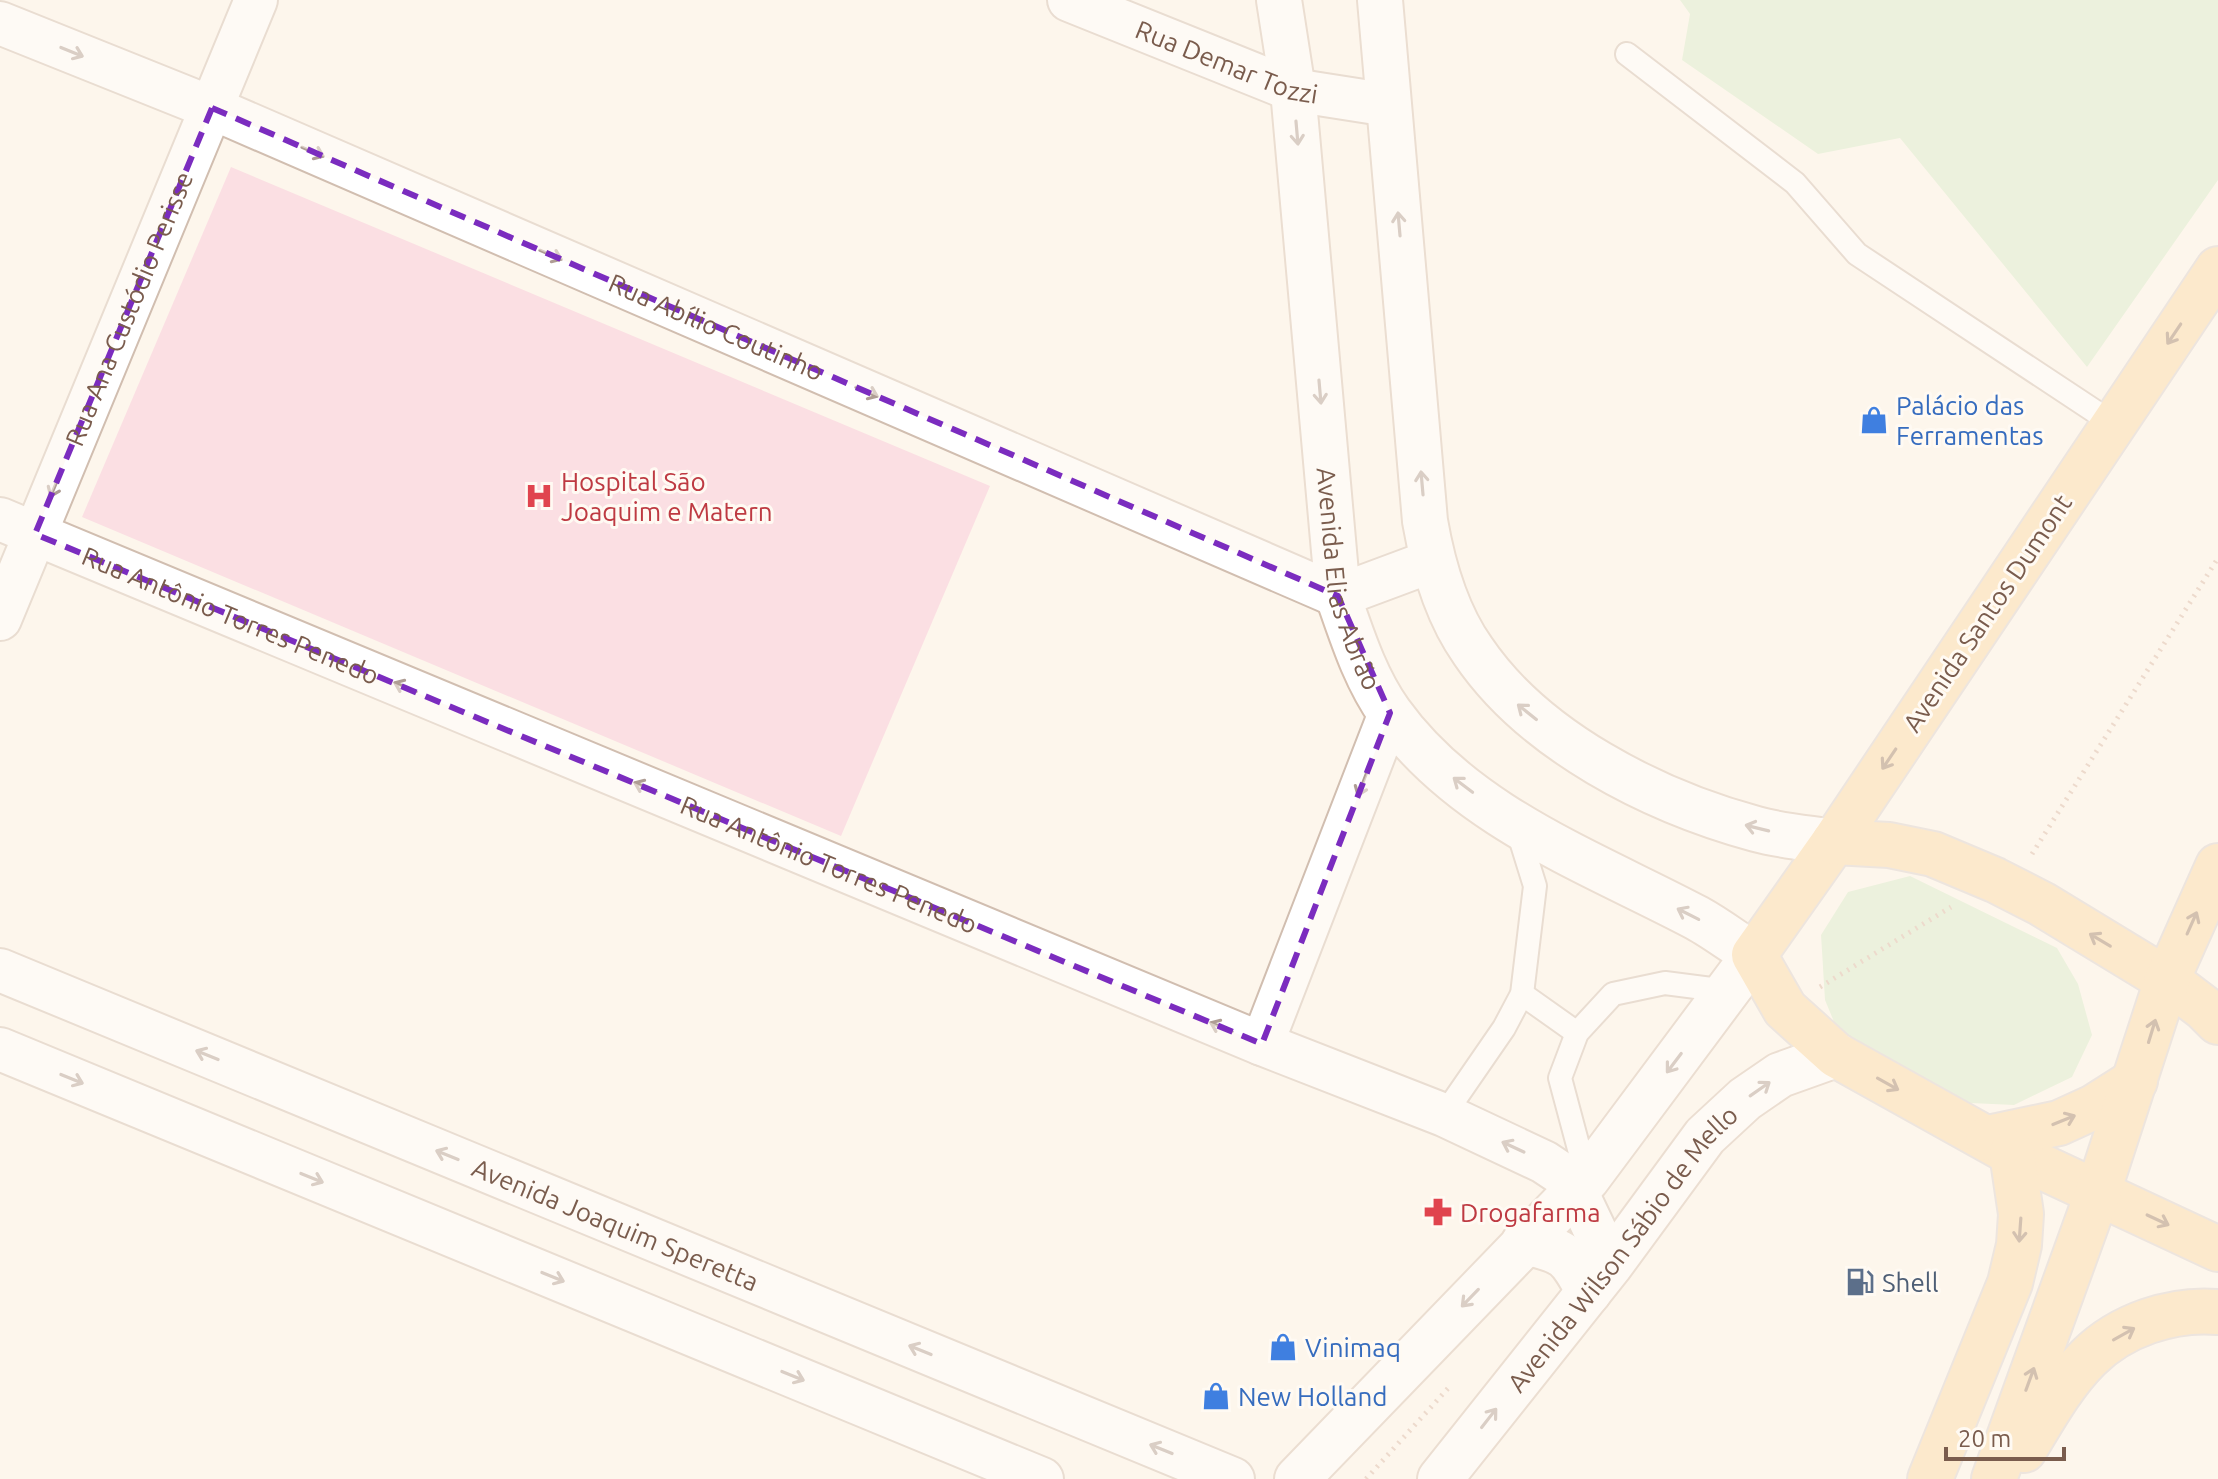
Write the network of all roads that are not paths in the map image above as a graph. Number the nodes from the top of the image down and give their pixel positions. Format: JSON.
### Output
{"nodes":[{"id":1,"x":256,"y":0,"type":"edge"},
{"id":2,"x":1069,"y":0,"type":"edge"},
{"id":3,"x":1279,"y":0,"type":"edge"},
{"id":4,"x":1380,"y":0,"type":"edge"},
{"id":5,"x":0,"y":23,"type":"edge"},
{"id":6,"x":1627,"y":54,"type":"dead end"},
{"id":7,"x":1293,"y":90,"type":"junction"},
{"id":8,"x":1389,"y":105,"type":"junction"},
{"id":9,"x":212,"y":108,"type":"junction"},
{"id":10,"x":2218,"y":269,"type":"edge"},
{"id":11,"x":2114,"y":424,"type":"junction"},
{"id":12,"x":18,"y":526,"type":"edge"},
{"id":13,"x":1432,"y":561,"type":"junction"},
{"id":14,"x":1338,"y":596,"type":"junction"},
{"id":15,"x":0,"y":619,"type":"edge"},
{"id":16,"x":1390,"y":713,"type":"junction"},
{"id":17,"x":1517,"y":827,"type":"junction"},
{"id":18,"x":1834,"y":842,"type":"junction"},
{"id":19,"x":2218,"y":866,"type":"edge"},
{"id":20,"x":1754,"y":955,"type":"junction"},
{"id":21,"x":0,"y":970,"type":"edge"},
{"id":22,"x":2167,"y":980,"type":"junction"},
{"id":23,"x":1727,"y":991,"type":"junction"},
{"id":24,"x":1522,"y":994,"type":"junction"},
{"id":25,"x":2218,"y":1022,"type":"edge"},
{"id":26,"x":1577,"y":1033,"type":"junction"},
{"id":27,"x":1262,"y":1044,"type":"junction"},
{"id":28,"x":0,"y":1049,"type":"edge"},
{"id":29,"x":1836,"y":1055,"type":"junction"},
{"id":30,"x":2135,"y":1081,"type":"junction"},
{"id":31,"x":1444,"y":1115,"type":"junction"},
{"id":32,"x":2000,"y":1146,"type":"junction"},
{"id":33,"x":1581,"y":1185,"type":"junction"},
{"id":34,"x":2098,"y":1192,"type":"junction"},
{"id":35,"x":1524,"y":1242,"type":"junction"},
{"id":36,"x":2218,"y":1249,"type":"edge"},
{"id":37,"x":1600,"y":1278,"type":"junction"},
{"id":38,"x":2218,"y":1312,"type":"edge"},
{"id":39,"x":1042,"y":1479,"type":"edge"},
{"id":40,"x":1233,"y":1479,"type":"edge"},
{"id":41,"x":1297,"y":1479,"type":"edge"},
{"id":42,"x":1440,"y":1479,"type":"edge"},
{"id":43,"x":1930,"y":1479,"type":"edge"},
{"id":44,"x":1994,"y":1479,"type":"edge"},
{"id":45,"x":2006,"y":1479,"type":"edge"}],
"edges":[{"from":1,"to":9,"type":"street","name":"Rua Ana Custódio Perisse"},
{"from":2,"to":7,"type":"street","name":"Rua Demar Tozzi"},
{"from":3,"to":7,"type":"street","name":"Avenida Elias Abrão"},
{"from":4,"to":8,"type":"street"},
{"from":5,"to":9,"type":"street","name":"Rua Abílio Coutinho","one_way":true},
{"from":6,"to":11,"type":"lane"},
{"from":7,"to":8,"type":"street","name":"Rua Demar Tozzi"},
{"from":7,"to":14,"type":"street","name":"Avenida Elias Abrão","one_way":true},
{"from":13,"to":8,"type":"street","one_way":true},
{"from":9,"to":12,"type":"street","name":"Rua Ana Custódio Perisse","one_way":true},
{"from":9,"to":14,"type":"street","name":"Rua Abílio Coutinho","one_way":true},
{"from":10,"to":11,"type":"main road","name":"Avenida Santos Dumont","one_way":true},
{"from":11,"to":18,"type":"main road","name":"Avenida Santos Dumont","one_way":true},
{"from":12,"to":15,"type":"street","name":"Rua Ana Custódio Perisse"},
{"from":27,"to":12,"type":"street","name":"Rua Antônio Torres Penedo","one_way":true},
{"from":13,"to":14,"type":"street"},
{"from":18,"to":13,"type":"street","one_way":true},
{"from":14,"to":16,"type":"street","name":"Avenida Elias Abrão"},
{"from":17,"to":16,"type":"street","name":"Avenida Elias Abrão","one_way":true},
{"from":16,"to":27,"type":"street","one_way":true},
{"from":20,"to":17,"type":"street","name":"Avenida Elias Abrão","one_way":true},
{"from":17,"to":24,"type":"lane"},
{"from":18,"to":20,"type":"main road","name":"Avenida Santos Dumont"},
{"from":22,"to":18,"type":"main road","one_way":true},
{"from":22,"to":19,"type":"main road","one_way":true},
{"from":20,"to":23,"type":"street"},
{"from":20,"to":29,"type":"main road"},
{"from":40,"to":21,"type":"street","name":"Avenida Joaquim Speretta","one_way":true},
{"from":22,"to":25,"type":"main road"},
{"from":30,"to":22,"type":"main road","one_way":true},
{"from":23,"to":26,"type":"lane"},
{"from":23,"to":33,"type":"street","one_way":true},
{"from":24,"to":26,"type":"lane"},
{"from":24,"to":31,"type":"lane"},
{"from":26,"to":33,"type":"lane"},
{"from":27,"to":31,"type":"street","name":"Rua Antônio Torres Penedo"},
{"from":28,"to":39,"type":"street","one_way":true},
{"from":29,"to":32,"type":"main road","one_way":true},
{"from":37,"to":29,"type":"street","name":"Avenida Wilson Sábio de Mello","one_way":true},
{"from":32,"to":30,"type":"main road","one_way":true},
{"from":30,"to":34,"type":"main road"},
{"from":33,"to":31,"type":"street","name":"Rua Antônio Torres Penedo","one_way":true},
{"from":32,"to":34,"type":"main road"},
{"from":32,"to":43,"type":"main road","one_way":true},
{"from":33,"to":35,"type":"street"},
{"from":33,"to":37,"type":"street","name":"Rua Antônio Torres Penedo"},
{"from":34,"to":36,"type":"main road","one_way":true},
{"from":44,"to":34,"type":"main road","one_way":true},
{"from":35,"to":37,"type":"street"},
{"from":35,"to":41,"type":"street","one_way":true},
{"from":42,"to":37,"type":"street","name":"Avenida Wilson Sábio de Mello","one_way":true},
{"from":45,"to":38,"type":"main road","one_way":true}]}
